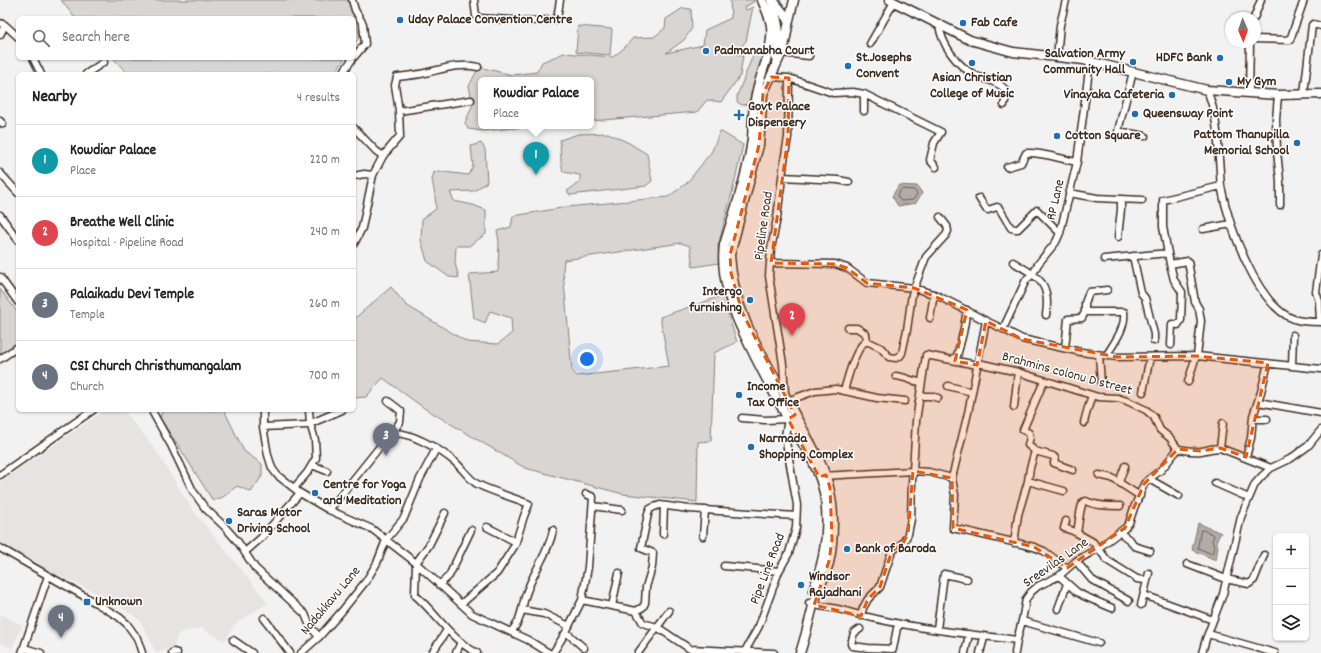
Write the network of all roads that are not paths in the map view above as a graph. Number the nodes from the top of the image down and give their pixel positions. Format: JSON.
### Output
{"nodes":[{"id":1,"x":352,"y":0,"type":"edge"},
{"id":2,"x":474,"y":0,"type":"edge"},
{"id":3,"x":560,"y":0,"type":"edge"},
{"id":4,"x":763,"y":0,"type":"edge"},
{"id":5,"x":772,"y":0,"type":"edge"},
{"id":6,"x":794,"y":0,"type":"edge"},
{"id":7,"x":1066,"y":0,"type":"edge"},
{"id":8,"x":1262,"y":0,"type":"edge"},
{"id":9,"x":1304,"y":0,"type":"edge"},
{"id":10,"x":892,"y":1,"type":"edge"},
{"id":11,"x":1257,"y":12,"type":"edge"},
{"id":12,"x":789,"y":20,"type":"junction"},
{"id":13,"x":3,"y":24,"type":"edge"},
{"id":14,"x":939,"y":24,"type":"junction"},
{"id":15,"x":1321,"y":26,"type":"edge"},
{"id":16,"x":16,"y":35,"type":"edge"},
{"id":17,"x":0,"y":36,"type":"edge"},
{"id":18,"x":1261,"y":39,"type":"edge"},
{"id":19,"x":870,"y":44,"type":"dead end"},
{"id":20,"x":1250,"y":48,"type":"edge"},
{"id":21,"x":782,"y":53,"type":"junction"},
{"id":22,"x":356,"y":55,"type":"edge"},
{"id":23,"x":809,"y":56,"type":"dead end"},
{"id":24,"x":1057,"y":57,"type":"junction"},
{"id":25,"x":34,"y":60,"type":"edge"},
{"id":26,"x":352,"y":60,"type":"edge"},
{"id":27,"x":104,"y":62,"type":"dead end"},
{"id":28,"x":1090,"y":62,"type":"junction"},
{"id":29,"x":478,"y":67,"type":"dead end"},
{"id":30,"x":40,"y":72,"type":"edge"},
{"id":31,"x":89,"y":72,"type":"edge"},
{"id":32,"x":344,"y":72,"type":"edge"},
{"id":33,"x":1133,"y":72,"type":"junction"},
{"id":34,"x":771,"y":77,"type":"junction"},
{"id":35,"x":789,"y":78,"type":"junction"},
{"id":36,"x":1207,"y":90,"type":"junction"},
{"id":37,"x":1249,"y":93,"type":"junction"},
{"id":38,"x":864,"y":94,"type":"junction"},
{"id":39,"x":1304,"y":94,"type":"junction"},
{"id":40,"x":1321,"y":94,"type":"edge"},
{"id":41,"x":1278,"y":95,"type":"junction"},
{"id":42,"x":471,"y":100,"type":"dead end"},
{"id":43,"x":1004,"y":105,"type":"dead end"},
{"id":44,"x":399,"y":111,"type":"junction"},
{"id":45,"x":864,"y":112,"type":"dead end"},
{"id":46,"x":356,"y":130,"type":"edge"},
{"id":47,"x":1145,"y":136,"type":"dead end"},
{"id":48,"x":383,"y":156,"type":"junction"},
{"id":49,"x":1077,"y":162,"type":"junction"},
{"id":50,"x":936,"y":167,"type":"dead end"},
{"id":51,"x":1006,"y":167,"type":"dead end"},
{"id":52,"x":0,"y":173,"type":"edge"},
{"id":53,"x":373,"y":175,"type":"junction"},
{"id":54,"x":356,"y":176,"type":"edge"},
{"id":55,"x":782,"y":177,"type":"junction"},
{"id":56,"x":848,"y":182,"type":"dead end"},
{"id":57,"x":1221,"y":186,"type":"junction"},
{"id":58,"x":16,"y":191,"type":"edge"},
{"id":59,"x":1069,"y":193,"type":"junction"},
{"id":60,"x":979,"y":198,"type":"dead end"},
{"id":61,"x":1121,"y":199,"type":"junction"},
{"id":62,"x":1142,"y":200,"type":"dead end"},
{"id":63,"x":1280,"y":205,"type":"dead end"},
{"id":64,"x":0,"y":215,"type":"edge"},
{"id":65,"x":940,"y":217,"type":"dead end"},
{"id":66,"x":1231,"y":224,"type":"junction"},
{"id":67,"x":1203,"y":229,"type":"dead end"},
{"id":68,"x":1060,"y":233,"type":"junction"},
{"id":69,"x":16,"y":237,"type":"edge"},
{"id":70,"x":1118,"y":237,"type":"dead end"},
{"id":71,"x":356,"y":240,"type":"edge"},
{"id":72,"x":1168,"y":253,"type":"junction"},
{"id":73,"x":1321,"y":255,"type":"edge"},
{"id":74,"x":1133,"y":256,"type":"junction"},
{"id":75,"x":1104,"y":258,"type":"dead end"},
{"id":76,"x":1013,"y":262,"type":"dead end"},
{"id":77,"x":771,"y":263,"type":"junction"},
{"id":78,"x":1170,"y":264,"type":"junction"},
{"id":79,"x":1033,"y":274,"type":"junction"},
{"id":80,"x":0,"y":277,"type":"edge"},
{"id":81,"x":914,"y":288,"type":"junction"},
{"id":82,"x":1107,"y":290,"type":"dead end"},
{"id":83,"x":934,"y":294,"type":"junction"},
{"id":84,"x":16,"y":299,"type":"edge"},
{"id":85,"x":967,"y":310,"type":"junction"},
{"id":86,"x":1085,"y":312,"type":"junction"},
{"id":87,"x":1046,"y":315,"type":"dead end"},
{"id":88,"x":930,"y":318,"type":"dead end"},
{"id":89,"x":986,"y":321,"type":"junction"},
{"id":90,"x":1320,"y":322,"type":"edge"},
{"id":91,"x":848,"y":328,"type":"dead end"},
{"id":92,"x":1004,"y":328,"type":"junction"},
{"id":93,"x":1293,"y":335,"type":"dead end"},
{"id":94,"x":867,"y":341,"type":"junction"},
{"id":95,"x":1154,"y":341,"type":"dead end"},
{"id":96,"x":1171,"y":345,"type":"dead end"},
{"id":97,"x":16,"y":348,"type":"edge"},
{"id":98,"x":1065,"y":348,"type":"junction"},
{"id":99,"x":1099,"y":354,"type":"junction"},
{"id":100,"x":1106,"y":356,"type":"junction"},
{"id":101,"x":1196,"y":356,"type":"junction"},
{"id":102,"x":1150,"y":357,"type":"junction"},
{"id":103,"x":0,"y":359,"type":"edge"},
{"id":104,"x":952,"y":360,"type":"junction"},
{"id":105,"x":1268,"y":363,"type":"junction"},
{"id":106,"x":978,"y":364,"type":"junction"},
{"id":107,"x":1292,"y":366,"type":"junction"},
{"id":108,"x":1321,"y":369,"type":"edge"},
{"id":109,"x":1018,"y":372,"type":"junction"},
{"id":110,"x":896,"y":376,"type":"dead end"},
{"id":111,"x":1044,"y":381,"type":"junction"},
{"id":112,"x":922,"y":382,"type":"junction"},
{"id":113,"x":1188,"y":382,"type":"dead end"},
{"id":114,"x":1101,"y":383,"type":"dead end"},
{"id":115,"x":948,"y":386,"type":"dead end"},
{"id":116,"x":844,"y":391,"type":"junction"},
{"id":117,"x":972,"y":392,"type":"junction"},
{"id":118,"x":1144,"y":392,"type":"dead end"},
{"id":119,"x":1092,"y":395,"type":"junction"},
{"id":120,"x":920,"y":396,"type":"junction"},
{"id":121,"x":783,"y":397,"type":"junction"},
{"id":122,"x":938,"y":398,"type":"dead end"},
{"id":123,"x":388,"y":401,"type":"dead end"},
{"id":124,"x":905,"y":401,"type":"dead end"},
{"id":125,"x":1258,"y":402,"type":"junction"},
{"id":126,"x":1014,"y":406,"type":"dead end"},
{"id":127,"x":90,"y":412,"type":"edge"},
{"id":128,"x":153,"y":412,"type":"edge"},
{"id":129,"x":263,"y":412,"type":"edge"},
{"id":130,"x":309,"y":412,"type":"edge"},
{"id":131,"x":338,"y":412,"type":"edge"},
{"id":132,"x":1321,"y":413,"type":"edge"},
{"id":133,"x":792,"y":417,"type":"junction"},
{"id":134,"x":742,"y":418,"type":"dead end"},
{"id":135,"x":1253,"y":419,"type":"junction"},
{"id":136,"x":1267,"y":419,"type":"dead end"},
{"id":137,"x":1084,"y":423,"type":"dead end"},
{"id":138,"x":1222,"y":423,"type":"dead end"},
{"id":139,"x":311,"y":424,"type":"junction"},
{"id":140,"x":264,"y":427,"type":"junction"},
{"id":141,"x":1320,"y":432,"type":"edge"},
{"id":142,"x":392,"y":433,"type":"junction"},
{"id":143,"x":1178,"y":448,"type":"junction"},
{"id":144,"x":1220,"y":448,"type":"junction"},
{"id":145,"x":436,"y":449,"type":"junction"},
{"id":146,"x":1035,"y":451,"type":"junction"},
{"id":147,"x":1246,"y":457,"type":"junction"},
{"id":148,"x":312,"y":465,"type":"junction"},
{"id":149,"x":1125,"y":466,"type":"dead end"},
{"id":150,"x":1270,"y":468,"type":"junction"},
{"id":151,"x":1073,"y":470,"type":"dead end"},
{"id":152,"x":327,"y":471,"type":"dead end"},
{"id":153,"x":913,"y":471,"type":"junction"},
{"id":154,"x":0,"y":475,"type":"edge"},
{"id":155,"x":1099,"y":475,"type":"dead end"},
{"id":156,"x":823,"y":476,"type":"junction"},
{"id":157,"x":952,"y":478,"type":"junction"},
{"id":158,"x":1149,"y":479,"type":"junction"},
{"id":159,"x":1028,"y":481,"type":"junction"},
{"id":160,"x":1119,"y":482,"type":"junction"},
{"id":161,"x":1215,"y":483,"type":"dead end"},
{"id":162,"x":294,"y":488,"type":"junction"},
{"id":163,"x":1064,"y":491,"type":"dead end"},
{"id":164,"x":300,"y":493,"type":"junction"},
{"id":165,"x":586,"y":494,"type":"dead end"},
{"id":166,"x":1140,"y":496,"type":"junction"},
{"id":167,"x":1179,"y":496,"type":"dead end"},
{"id":168,"x":1249,"y":498,"type":"junction"},
{"id":169,"x":593,"y":506,"type":"junction"},
{"id":170,"x":664,"y":506,"type":"junction"},
{"id":171,"x":1120,"y":506,"type":"dead end"},
{"id":172,"x":329,"y":510,"type":"junction"},
{"id":173,"x":622,"y":510,"type":"dead end"},
{"id":174,"x":705,"y":510,"type":"junction"},
{"id":175,"x":445,"y":513,"type":"dead end"},
{"id":176,"x":796,"y":516,"type":"junction"},
{"id":177,"x":1066,"y":521,"type":"dead end"},
{"id":178,"x":487,"y":527,"type":"dead end"},
{"id":179,"x":471,"y":530,"type":"dead end"},
{"id":180,"x":552,"y":530,"type":"dead end"},
{"id":181,"x":1119,"y":532,"type":"junction"},
{"id":182,"x":1077,"y":533,"type":"junction"},
{"id":183,"x":663,"y":534,"type":"dead end"},
{"id":184,"x":703,"y":536,"type":"dead end"},
{"id":185,"x":386,"y":540,"type":"junction"},
{"id":186,"x":516,"y":542,"type":"junction"},
{"id":187,"x":1014,"y":543,"type":"junction"},
{"id":188,"x":0,"y":548,"type":"edge"},
{"id":189,"x":1097,"y":549,"type":"junction"},
{"id":190,"x":1150,"y":551,"type":"dead end"},
{"id":191,"x":245,"y":552,"type":"junction"},
{"id":192,"x":1264,"y":555,"type":"dead end"},
{"id":193,"x":1076,"y":561,"type":"junction"},
{"id":194,"x":416,"y":563,"type":"junction"},
{"id":195,"x":1187,"y":564,"type":"dead end"},
{"id":196,"x":724,"y":566,"type":"dead end"},
{"id":197,"x":1067,"y":568,"type":"junction"},
{"id":198,"x":779,"y":571,"type":"junction"},
{"id":199,"x":619,"y":573,"type":"dead end"},
{"id":200,"x":1149,"y":574,"type":"dead end"},
{"id":201,"x":48,"y":576,"type":"junction"},
{"id":202,"x":1059,"y":576,"type":"junction"},
{"id":203,"x":967,"y":578,"type":"dead end"},
{"id":204,"x":1226,"y":579,"type":"junction"},
{"id":205,"x":1145,"y":580,"type":"dead end"},
{"id":206,"x":1068,"y":584,"type":"junction"},
{"id":207,"x":439,"y":585,"type":"junction"},
{"id":208,"x":1144,"y":595,"type":"junction"},
{"id":209,"x":582,"y":600,"type":"junction"},
{"id":210,"x":1129,"y":601,"type":"dead end"},
{"id":211,"x":462,"y":604,"type":"junction"},
{"id":212,"x":811,"y":604,"type":"junction"},
{"id":213,"x":1141,"y":605,"type":"dead end"},
{"id":214,"x":612,"y":606,"type":"junction"},
{"id":215,"x":1112,"y":608,"type":"dead end"},
{"id":216,"x":1058,"y":609,"type":"dead end"},
{"id":217,"x":522,"y":610,"type":"junction"},
{"id":218,"x":636,"y":611,"type":"junction"},
{"id":219,"x":669,"y":611,"type":"dead end"},
{"id":220,"x":861,"y":616,"type":"junction"},
{"id":221,"x":264,"y":618,"type":"dead end"},
{"id":222,"x":1214,"y":620,"type":"junction"},
{"id":223,"x":1022,"y":621,"type":"junction"},
{"id":224,"x":901,"y":624,"type":"junction"},
{"id":225,"x":657,"y":627,"type":"junction"},
{"id":226,"x":567,"y":629,"type":"junction"},
{"id":227,"x":860,"y":629,"type":"dead end"},
{"id":228,"x":937,"y":629,"type":"junction"},
{"id":229,"x":447,"y":630,"type":"junction"},
{"id":230,"x":511,"y":631,"type":"junction"},
{"id":231,"x":969,"y":634,"type":"junction"},
{"id":232,"x":1208,"y":634,"type":"junction"},
{"id":233,"x":319,"y":637,"type":"junction"},
{"id":234,"x":986,"y":637,"type":"junction"},
{"id":235,"x":233,"y":640,"type":"dead end"},
{"id":236,"x":1017,"y":640,"type":"junction"},
{"id":237,"x":461,"y":642,"type":"junction"},
{"id":238,"x":1099,"y":643,"type":"dead end"},
{"id":239,"x":584,"y":648,"type":"dead end"},
{"id":240,"x":23,"y":650,"type":"edge"},
{"id":241,"x":744,"y":652,"type":"edge"},
{"id":242,"x":41,"y":653,"type":"edge"},
{"id":243,"x":142,"y":653,"type":"edge"},
{"id":244,"x":172,"y":653,"type":"edge"},
{"id":245,"x":177,"y":653,"type":"edge"},
{"id":246,"x":252,"y":653,"type":"edge"},
{"id":247,"x":290,"y":653,"type":"edge"},
{"id":248,"x":302,"y":653,"type":"edge"},
{"id":249,"x":432,"y":653,"type":"edge"},
{"id":250,"x":456,"y":653,"type":"edge"},
{"id":251,"x":477,"y":653,"type":"edge"},
{"id":252,"x":548,"y":653,"type":"edge"},
{"id":253,"x":553,"y":653,"type":"edge"},
{"id":254,"x":638,"y":653,"type":"edge"},
{"id":255,"x":774,"y":653,"type":"edge"},
{"id":256,"x":794,"y":653,"type":"edge"},
{"id":257,"x":800,"y":653,"type":"edge"},
{"id":258,"x":965,"y":653,"type":"edge"},
{"id":259,"x":980,"y":653,"type":"edge"},
{"id":260,"x":1015,"y":653,"type":"edge"},
{"id":261,"x":1202,"y":653,"type":"edge"},
{"id":262,"x":1274,"y":653,"type":"edge"}],
"edges":[{"from":1,"to":22,"type":"street"},
{"from":2,"to":3,"type":"street"},
{"from":4,"to":121,"type":"main road"},
{"from":5,"to":12,"type":"main road"},
{"from":5,"to":34,"type":"main road"},
{"from":6,"to":12,"type":"main road"},
{"from":7,"to":24,"type":"street"},
{"from":8,"to":11,"type":"street"},
{"from":9,"to":18,"type":"street"},
{"from":10,"to":14,"type":"main road"},
{"from":10,"to":19,"type":"street"},
{"from":12,"to":21,"type":"main road"},
{"from":13,"to":16,"type":"street"},
{"from":13,"to":17,"type":"street"},
{"from":14,"to":24,"type":"main road"},
{"from":14,"to":43,"type":"street"},
{"from":15,"to":39,"type":"street"},
{"from":20,"to":37,"type":"street"},
{"from":21,"to":23,"type":"street"},
{"from":21,"to":34,"type":"main road"},
{"from":24,"to":28,"type":"main road"},
{"from":25,"to":30,"type":"street"},
{"from":26,"to":32,"type":"street"},
{"from":27,"to":31,"type":"street"},
{"from":28,"to":33,"type":"main road"},
{"from":28,"to":49,"type":"street","name":"RP Lane"},
{"from":29,"to":44,"type":"street"},
{"from":33,"to":36,"type":"main road"},
{"from":33,"to":47,"type":"street"},
{"from":34,"to":35,"type":"street"},
{"from":34,"to":121,"type":"main road"},
{"from":35,"to":38,"type":"street"},
{"from":35,"to":55,"type":"street","name":"Pipeline Road"},
{"from":36,"to":37,"type":"main road"},
{"from":36,"to":57,"type":"street"},
{"from":37,"to":41,"type":"main road"},
{"from":38,"to":45,"type":"street"},
{"from":38,"to":50,"type":"street"},
{"from":39,"to":40,"type":"main road"},
{"from":39,"to":41,"type":"main road"},
{"from":41,"to":63,"type":"street"},
{"from":42,"to":44,"type":"street"},
{"from":44,"to":48,"type":"street"},
{"from":46,"to":48,"type":"street"},
{"from":48,"to":53,"type":"street"},
{"from":49,"to":51,"type":"street"},
{"from":49,"to":59,"type":"street","name":"RP Lane"},
{"from":52,"to":58,"type":"street"},
{"from":53,"to":54,"type":"street"},
{"from":53,"to":71,"type":"street"},
{"from":55,"to":56,"type":"street"},
{"from":55,"to":77,"type":"street","name":"Pipeline Road"},
{"from":57,"to":66,"type":"street"},
{"from":57,"to":72,"type":"street"},
{"from":59,"to":61,"type":"street"},
{"from":59,"to":68,"type":"street","name":"RP Lane"},
{"from":60,"to":68,"type":"street"},
{"from":61,"to":62,"type":"street"},
{"from":61,"to":70,"type":"street"},
{"from":64,"to":69,"type":"street"},
{"from":65,"to":81,"type":"street"},
{"from":66,"to":67,"type":"street"},
{"from":66,"to":90,"type":"street"},
{"from":68,"to":79,"type":"street","name":"RP Lane"},
{"from":72,"to":74,"type":"street"},
{"from":72,"to":78,"type":"street"},
{"from":73,"to":90,"type":"street"},
{"from":74,"to":75,"type":"street"},
{"from":74,"to":95,"type":"street"},
{"from":76,"to":79,"type":"street"},
{"from":77,"to":81,"type":"street"},
{"from":77,"to":121,"type":"street","name":"Pipeline Road"},
{"from":78,"to":96,"type":"street"},
{"from":78,"to":101,"type":"street"},
{"from":79,"to":87,"type":"street"},
{"from":79,"to":92,"type":"street","name":"RP Lane"},
{"from":80,"to":84,"type":"street"},
{"from":81,"to":83,"type":"street"},
{"from":81,"to":94,"type":"street"},
{"from":82,"to":86,"type":"street"},
{"from":83,"to":85,"type":"street"},
{"from":83,"to":88,"type":"street"},
{"from":85,"to":89,"type":"street"},
{"from":85,"to":104,"type":"street"},
{"from":86,"to":98,"type":"street"},
{"from":86,"to":100,"type":"street"},
{"from":89,"to":92,"type":"street"},
{"from":89,"to":106,"type":"street"},
{"from":91,"to":94,"type":"street"},
{"from":92,"to":98,"type":"street"},
{"from":93,"to":107,"type":"street"},
{"from":94,"to":116,"type":"street"},
{"from":97,"to":103,"type":"street"},
{"from":98,"to":99,"type":"street"},
{"from":99,"to":100,"type":"street"},
{"from":99,"to":114,"type":"street"},
{"from":100,"to":102,"type":"street"},
{"from":101,"to":102,"type":"street"},
{"from":101,"to":105,"type":"street"},
{"from":101,"to":113,"type":"street"},
{"from":102,"to":118,"type":"street"},
{"from":104,"to":106,"type":"street","name":"Brahmins colonu D street"},
{"from":104,"to":112,"type":"street","name":"Brahmins colonu D street"},
{"from":105,"to":107,"type":"street"},
{"from":105,"to":125,"type":"street"},
{"from":106,"to":109,"type":"street","name":"Brahmins colonu D street"},
{"from":106,"to":117,"type":"street"},
{"from":107,"to":108,"type":"street"},
{"from":109,"to":111,"type":"street","name":"Brahmins colonu D street"},
{"from":109,"to":126,"type":"street"},
{"from":110,"to":112,"type":"street"},
{"from":111,"to":119,"type":"street","name":"Brahmins colonu D street"},
{"from":111,"to":146,"type":"street"},
{"from":112,"to":120,"type":"street"},
{"from":115,"to":117,"type":"street"},
{"from":116,"to":121,"type":"street"},
{"from":116,"to":124,"type":"street"},
{"from":117,"to":157,"type":"street"},
{"from":119,"to":137,"type":"street"},
{"from":119,"to":143,"type":"street","name":"Brahmins colonu D street"},
{"from":120,"to":122,"type":"street"},
{"from":120,"to":153,"type":"street"},
{"from":121,"to":133,"type":"main road"},
{"from":121,"to":133,"type":"main road"},
{"from":123,"to":142,"type":"street"},
{"from":125,"to":132,"type":"street"},
{"from":125,"to":135,"type":"street"},
{"from":127,"to":154,"type":"street"},
{"from":128,"to":191,"type":"street"},
{"from":129,"to":140,"type":"street"},
{"from":130,"to":139,"type":"street"},
{"from":131,"to":139,"type":"street"},
{"from":133,"to":134,"type":"street"},
{"from":133,"to":156,"type":"main road"},
{"from":133,"to":176,"type":"street","name":"Pipe Line Road"},
{"from":135,"to":136,"type":"street"},
{"from":135,"to":147,"type":"street"},
{"from":138,"to":144,"type":"street"},
{"from":139,"to":140,"type":"street"},
{"from":139,"to":148,"type":"street"},
{"from":140,"to":162,"type":"street"},
{"from":141,"to":150,"type":"street"},
{"from":142,"to":145,"type":"street"},
{"from":142,"to":172,"type":"street"},
{"from":143,"to":144,"type":"street"},
{"from":143,"to":158,"type":"street","name":"Sreevilas Lane"},
{"from":144,"to":147,"type":"street"},
{"from":145,"to":185,"type":"street","name":"Nadakkavu Lane"},
{"from":145,"to":186,"type":"street"},
{"from":146,"to":151,"type":"street"},
{"from":146,"to":159,"type":"street"},
{"from":147,"to":150,"type":"street"},
{"from":148,"to":152,"type":"street"},
{"from":148,"to":162,"type":"street"},
{"from":149,"to":160,"type":"street"},
{"from":150,"to":168,"type":"street"},
{"from":153,"to":156,"type":"street"},
{"from":153,"to":157,"type":"street"},
{"from":153,"to":220,"type":"street"},
{"from":155,"to":160,"type":"street"},
{"from":156,"to":212,"type":"main road"},
{"from":157,"to":187,"type":"street"},
{"from":158,"to":166,"type":"street","name":"Sreevilas Lane"},
{"from":158,"to":167,"type":"street"},
{"from":159,"to":163,"type":"street"},
{"from":159,"to":187,"type":"street"},
{"from":160,"to":166,"type":"street"},
{"from":161,"to":168,"type":"street"},
{"from":162,"to":164,"type":"street"},
{"from":164,"to":172,"type":"street"},
{"from":164,"to":191,"type":"street"},
{"from":165,"to":169,"type":"street"},
{"from":166,"to":181,"type":"street","name":"Sreevilas Lane"},
{"from":168,"to":204,"type":"street"},
{"from":169,"to":173,"type":"street"},
{"from":169,"to":209,"type":"street"},
{"from":170,"to":174,"type":"street"},
{"from":170,"to":183,"type":"street"},
{"from":170,"to":218,"type":"street"},
{"from":171,"to":182,"type":"street"},
{"from":172,"to":185,"type":"street"},
{"from":174,"to":176,"type":"street"},
{"from":174,"to":184,"type":"street"},
{"from":175,"to":194,"type":"street"},
{"from":176,"to":198,"type":"street","name":"Pipe Line Road"},
{"from":177,"to":182,"type":"street"},
{"from":178,"to":186,"type":"street"},
{"from":179,"to":207,"type":"street"},
{"from":180,"to":217,"type":"street"},
{"from":181,"to":189,"type":"street","name":"Sreevilas Lane"},
{"from":181,"to":190,"type":"street"},
{"from":182,"to":189,"type":"street"},
{"from":185,"to":194,"type":"street"},
{"from":185,"to":233,"type":"street","name":"Nadakkavu Lane"},
{"from":186,"to":211,"type":"street"},
{"from":187,"to":197,"type":"street"},
{"from":188,"to":201,"type":"street"},
{"from":189,"to":193,"type":"street","name":"Sreevilas Lane"},
{"from":189,"to":205,"type":"street"},
{"from":191,"to":233,"type":"street"},
{"from":192,"to":204,"type":"street"},
{"from":193,"to":197,"type":"street","name":"Sreevilas Lane"},
{"from":193,"to":210,"type":"street"},
{"from":194,"to":207,"type":"street"},
{"from":194,"to":229,"type":"street"},
{"from":195,"to":204,"type":"street"},
{"from":196,"to":198,"type":"street"},
{"from":197,"to":202,"type":"street","name":"Sreevilas Lane"},
{"from":198,"to":241,"type":"street","name":"Pipe Line Road"},
{"from":199,"to":214,"type":"street"},
{"from":200,"to":208,"type":"street"},
{"from":201,"to":240,"type":"street"},
{"from":201,"to":243,"type":"street"},
{"from":202,"to":206,"type":"street"},
{"from":202,"to":223,"type":"street","name":"Sreevilas Lane"},
{"from":203,"to":228,"type":"street"},
{"from":204,"to":222,"type":"street"},
{"from":206,"to":215,"type":"street"},
{"from":206,"to":216,"type":"street"},
{"from":207,"to":211,"type":"street"},
{"from":208,"to":213,"type":"street"},
{"from":208,"to":222,"type":"street"},
{"from":209,"to":214,"type":"street"},
{"from":209,"to":226,"type":"street"},
{"from":211,"to":230,"type":"street"},
{"from":212,"to":220,"type":"street"},
{"from":212,"to":256,"type":"main road"},
{"from":212,"to":257,"type":"main road"},
{"from":214,"to":218,"type":"street"},
{"from":217,"to":226,"type":"street"},
{"from":217,"to":230,"type":"street"},
{"from":218,"to":225,"type":"street"},
{"from":219,"to":225,"type":"street"},
{"from":220,"to":224,"type":"street"},
{"from":221,"to":247,"type":"street"},
{"from":222,"to":232,"type":"street"},
{"from":223,"to":236,"type":"street","name":"Sreevilas Lane"},
{"from":223,"to":238,"type":"street"},
{"from":224,"to":227,"type":"street"},
{"from":224,"to":228,"type":"street"},
{"from":225,"to":241,"type":"street"},
{"from":225,"to":254,"type":"street"},
{"from":226,"to":239,"type":"street"},
{"from":226,"to":253,"type":"street"},
{"from":228,"to":231,"type":"street"},
{"from":229,"to":237,"type":"street"},
{"from":229,"to":249,"type":"street"},
{"from":230,"to":252,"type":"street"},
{"from":231,"to":234,"type":"street"},
{"from":231,"to":258,"type":"street"},
{"from":232,"to":261,"type":"street"},
{"from":232,"to":262,"type":"street"},
{"from":233,"to":248,"type":"street","name":"Nadakkavu Lane"},
{"from":234,"to":236,"type":"street"},
{"from":234,"to":259,"type":"street"},
{"from":235,"to":246,"type":"street"},
{"from":236,"to":260,"type":"street","name":"Sreevilas Lane"},
{"from":237,"to":250,"type":"street"},
{"from":237,"to":251,"type":"street"},
{"from":240,"to":242,"type":"street"},
{"from":241,"to":255,"type":"street"},
{"from":244,"to":245,"type":"street"}]}
